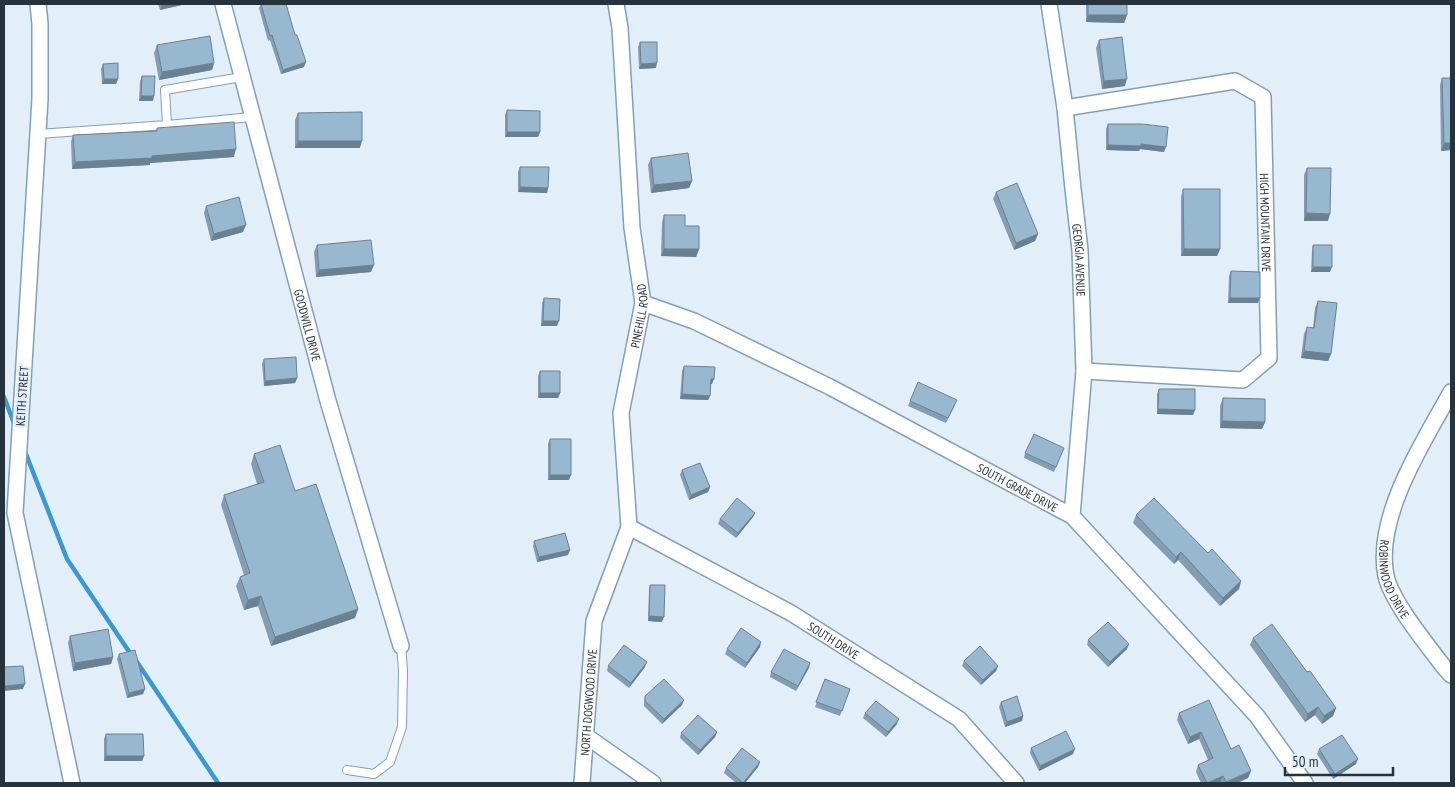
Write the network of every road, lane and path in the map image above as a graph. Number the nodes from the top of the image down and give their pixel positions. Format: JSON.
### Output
{"nodes":[{"id":1,"x":38,"y":4,"type":"edge"},
{"id":2,"x":223,"y":4,"type":"edge"},
{"id":3,"x":616,"y":4,"type":"edge"},
{"id":4,"x":1049,"y":4,"type":"edge"},
{"id":5,"x":242,"y":77,"type":"junction"},
{"id":6,"x":1066,"y":108,"type":"junction"},
{"id":7,"x":252,"y":117,"type":"junction"},
{"id":8,"x":167,"y":125,"type":"junction"},
{"id":9,"x":38,"y":134,"type":"junction"},
{"id":10,"x":642,"y":303,"type":"junction"},
{"id":11,"x":1084,"y":371,"type":"junction"},
{"id":12,"x":1451,"y":392,"type":"edge"},
{"id":13,"x":1072,"y":516,"type":"junction"},
{"id":14,"x":629,"y":527,"type":"junction"},
{"id":15,"x":594,"y":621,"type":"joint"},
{"id":16,"x":400,"y":646,"type":"joint"},
{"id":17,"x":1451,"y":675,"type":"edge"},
{"id":18,"x":586,"y":736,"type":"junction"},
{"id":19,"x":347,"y":770,"type":"dead end"},
{"id":20,"x":72,"y":783,"type":"edge"},
{"id":21,"x":582,"y":783,"type":"edge"},
{"id":22,"x":654,"y":783,"type":"edge"},
{"id":23,"x":1016,"y":783,"type":"edge"},
{"id":24,"x":1305,"y":783,"type":"edge"}],
"edges":[{"from":1,"to":9,"type":"street","name":"KEITH STREET"},
{"from":2,"to":5,"type":"street","name":"GOODWILL DRIVE"},
{"from":3,"to":10,"type":"street","name":"PINEHILL ROAD"},
{"from":4,"to":6,"type":"street","name":"GEORGIA AVENUE"},
{"from":5,"to":7,"type":"street","name":"GOODWILL DRIVE"},
{"from":5,"to":8,"type":"lane"},
{"from":6,"to":11,"type":"street","name":"GEORGIA AVENUE"},
{"from":6,"to":11,"type":"street","name":"HIGH MOUNTAIN DRIVE"},
{"from":7,"to":8,"type":"lane"},
{"from":7,"to":16,"type":"street","name":"GOODWILL DRIVE"},
{"from":8,"to":9,"type":"lane"},
{"from":9,"to":20,"type":"street","name":"KEITH STREET"},
{"from":10,"to":13,"type":"street","name":"SOUTH GRADE DRIVE"},
{"from":10,"to":14,"type":"street","name":"PINEHILL ROAD"},
{"from":11,"to":13,"type":"street","name":"GEORGIA AVENUE"},
{"from":12,"to":17,"type":"street","name":"ROBINWOOD DRIVE"},
{"from":13,"to":24,"type":"street","name":"SOUTH GRADE DRIVE"},
{"from":14,"to":15,"type":"street","name":"PINEHILL ROAD"},
{"from":14,"to":23,"type":"street","name":"SOUTH DRIVE"},
{"from":15,"to":18,"type":"street","name":"NORTH DOGWOOD DRIVE"},
{"from":16,"to":19,"type":"lane"},
{"from":18,"to":21,"type":"street","name":"NORTH DOGWOOD DRIVE"},
{"from":18,"to":22,"type":"street"}]}
